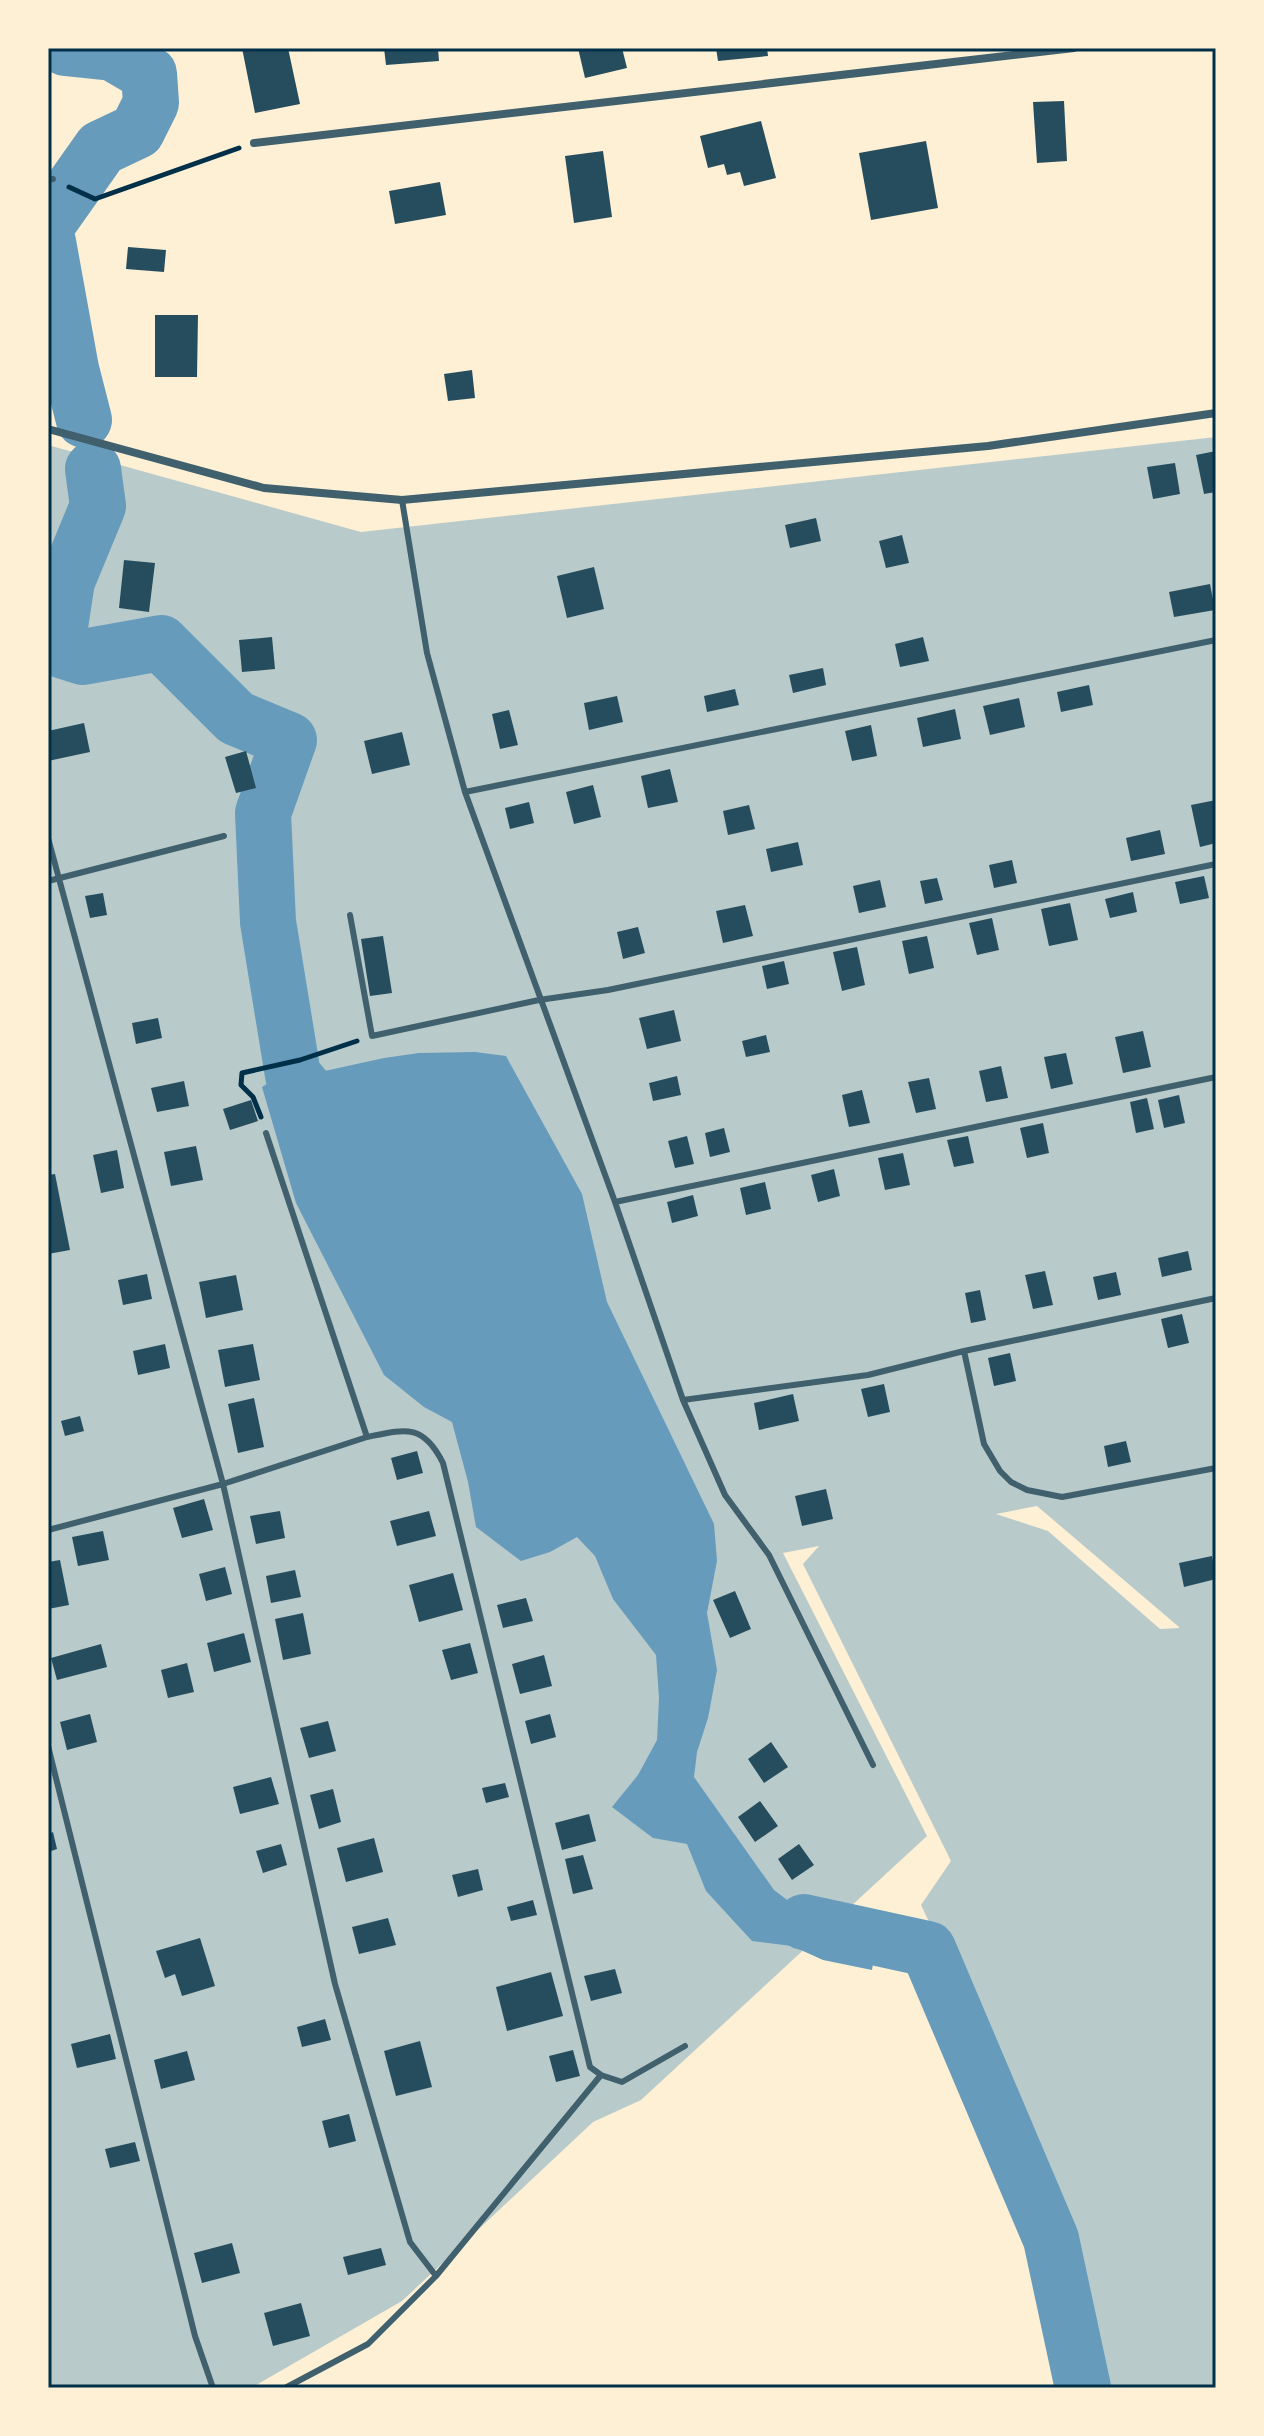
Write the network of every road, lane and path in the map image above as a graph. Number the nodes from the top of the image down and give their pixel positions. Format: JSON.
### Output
{"nodes":[{"id":1,"x":1074,"y":48,"type":"edge"},
{"id":2,"x":254,"y":143,"type":"joint"},
{"id":3,"x":51,"y":180,"type":"edge"},
{"id":4,"x":1216,"y":413,"type":"edge"},
{"id":5,"x":48,"y":429,"type":"edge"},
{"id":6,"x":402,"y":500,"type":"junction"},
{"id":7,"x":1216,"y":640,"type":"edge"},
{"id":8,"x":465,"y":792,"type":"junction"},
{"id":9,"x":224,"y":836,"type":"dead end"},
{"id":10,"x":48,"y":838,"type":"edge"},
{"id":11,"x":1216,"y":864,"type":"edge"},
{"id":12,"x":58,"y":879,"type":"junction"},
{"id":13,"x":48,"y":881,"type":"edge"},
{"id":14,"x":350,"y":915,"type":"dead end"},
{"id":15,"x":539,"y":1000,"type":"junction"},
{"id":16,"x":372,"y":1036,"type":"junction"},
{"id":17,"x":1216,"y":1077,"type":"edge"},
{"id":18,"x":266,"y":1133,"type":"joint"},
{"id":19,"x":615,"y":1202,"type":"junction"},
{"id":20,"x":1216,"y":1298,"type":"edge"},
{"id":21,"x":964,"y":1351,"type":"junction"},
{"id":22,"x":683,"y":1400,"type":"junction"},
{"id":23,"x":367,"y":1437,"type":"junction"},
{"id":24,"x":1216,"y":1468,"type":"edge"},
{"id":25,"x":223,"y":1484,"type":"junction"},
{"id":26,"x":48,"y":1530,"type":"edge"},
{"id":27,"x":48,"y":1746,"type":"edge"},
{"id":28,"x":873,"y":1765,"type":"dead end"},
{"id":29,"x":685,"y":2046,"type":"dead end"},
{"id":30,"x":601,"y":2075,"type":"junction"},
{"id":31,"x":436,"y":2276,"type":"junction"},
{"id":32,"x":213,"y":2388,"type":"edge"},
{"id":33,"x":285,"y":2388,"type":"edge"}],
"edges":[{"from":1,"to":2,"type":"street"},
{"from":2,"to":3,"type":"path"},
{"from":4,"to":6,"type":"street"},
{"from":5,"to":6,"type":"street"},
{"from":6,"to":8,"type":"lane"},
{"from":7,"to":8,"type":"lane"},
{"from":8,"to":15,"type":"lane"},
{"from":9,"to":12,"type":"lane"},
{"from":10,"to":12,"type":"lane"},
{"from":11,"to":15,"type":"lane"},
{"from":12,"to":13,"type":"lane"},
{"from":12,"to":25,"type":"lane"},
{"from":14,"to":16,"type":"lane"},
{"from":15,"to":16,"type":"lane"},
{"from":15,"to":19,"type":"lane"},
{"from":16,"to":18,"type":"path"},
{"from":17,"to":19,"type":"lane"},
{"from":18,"to":23,"type":"lane"},
{"from":19,"to":22,"type":"lane"},
{"from":20,"to":21,"type":"lane"},
{"from":21,"to":22,"type":"lane"},
{"from":21,"to":24,"type":"lane"},
{"from":22,"to":28,"type":"lane"},
{"from":23,"to":25,"type":"lane"},
{"from":23,"to":30,"type":"lane"},
{"from":25,"to":26,"type":"lane"},
{"from":25,"to":31,"type":"lane"},
{"from":27,"to":32,"type":"lane"},
{"from":29,"to":30,"type":"lane"},
{"from":30,"to":31,"type":"lane"},
{"from":31,"to":33,"type":"lane"}]}
